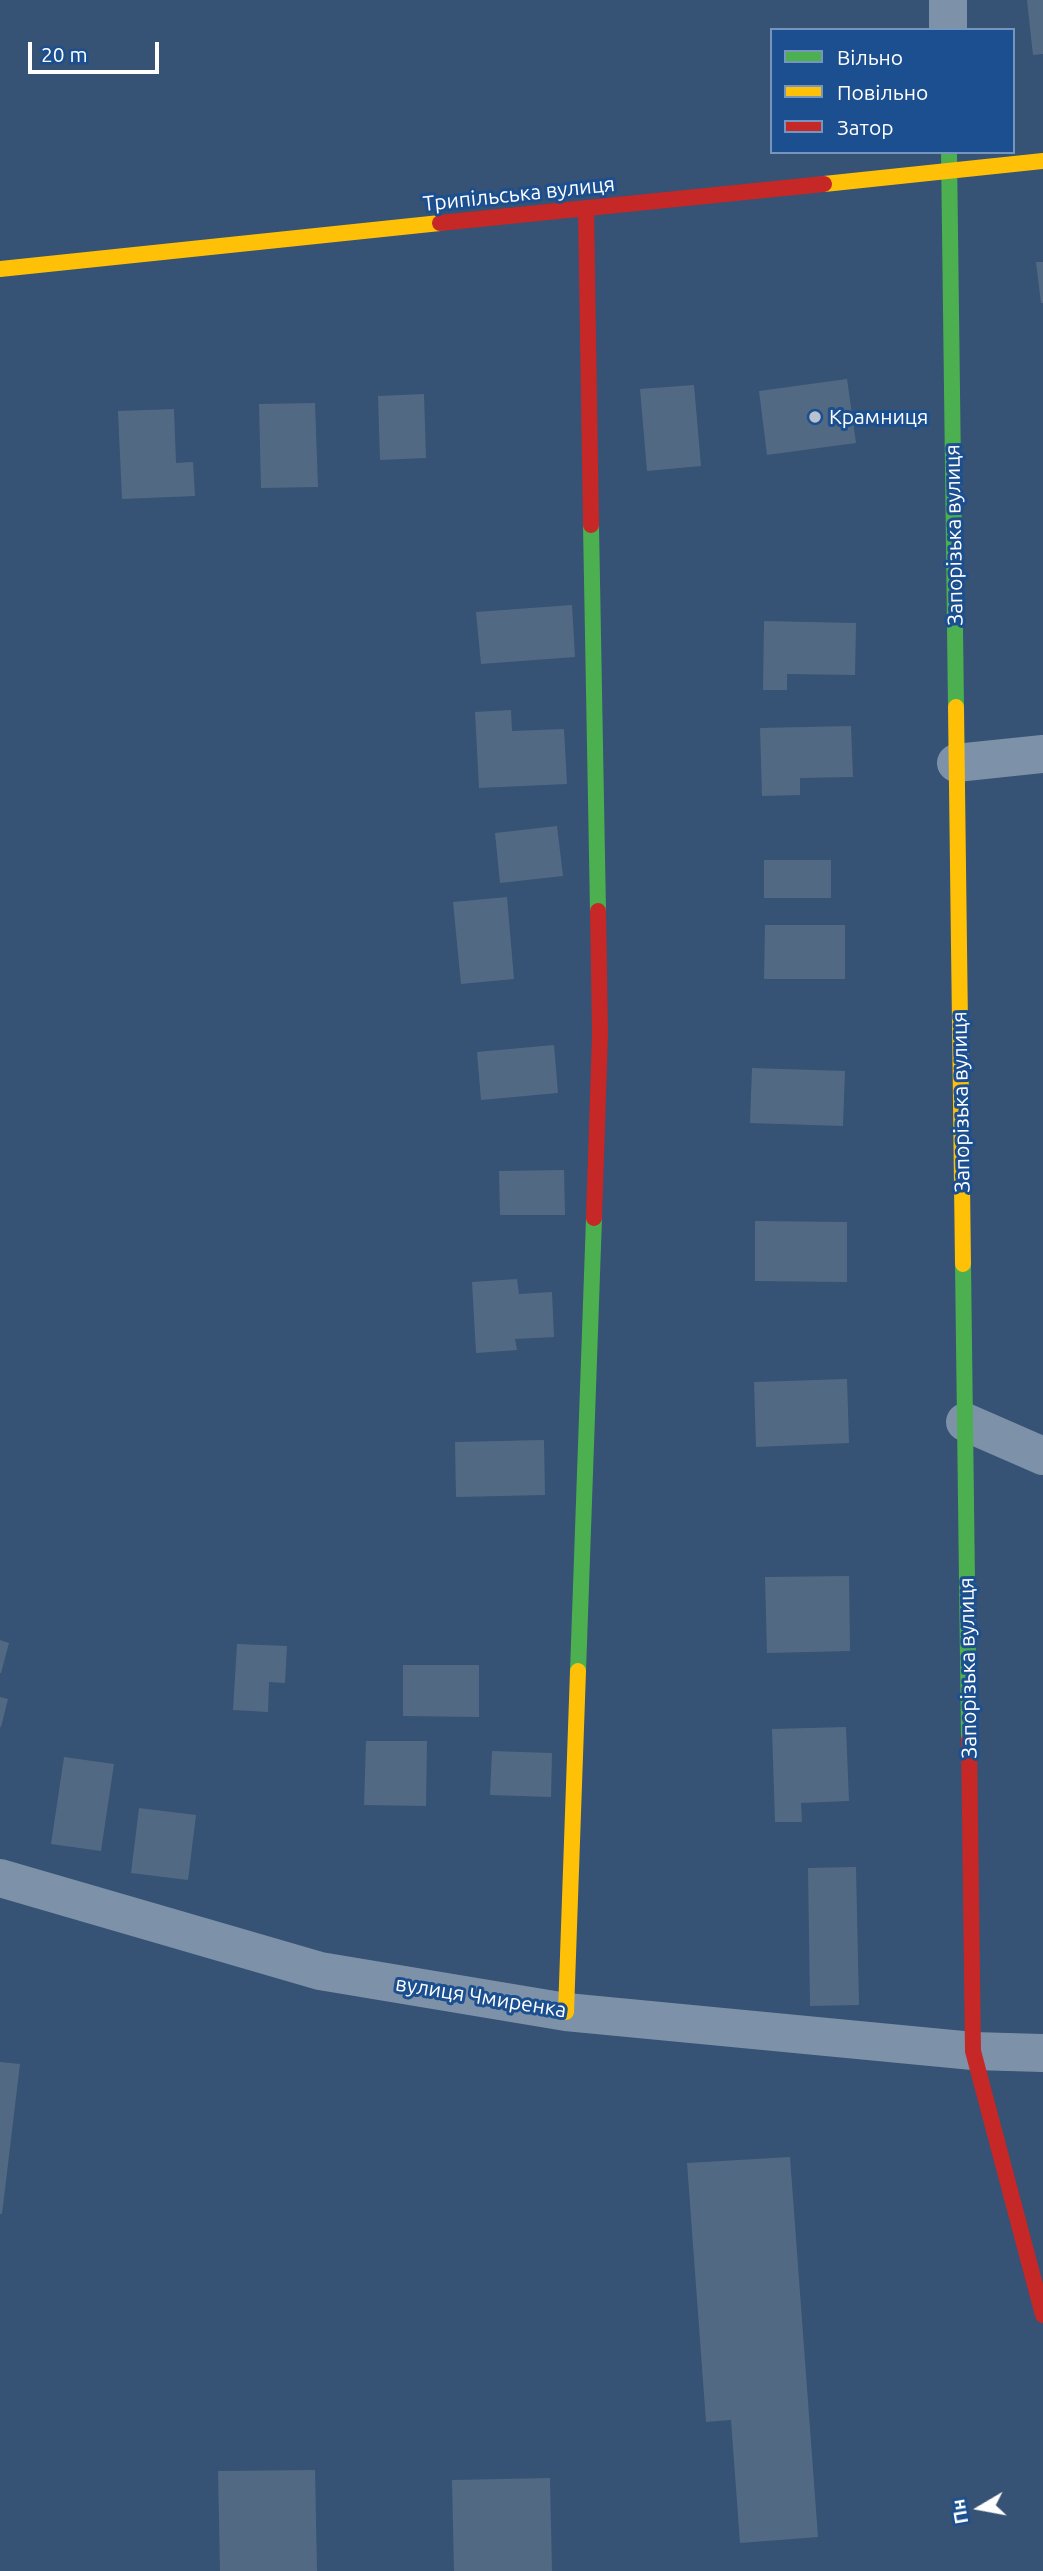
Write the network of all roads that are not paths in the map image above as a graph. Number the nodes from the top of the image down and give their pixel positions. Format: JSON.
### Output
{"nodes":[{"id":1,"x":948,"y":0,"type":"edge"},
{"id":2,"x":948,"y":28,"type":"edge"},
{"id":3,"x":949,"y":154,"type":"edge"},
{"id":4,"x":1043,"y":161,"type":"edge"},
{"id":5,"x":949,"y":171,"type":"junction"},
{"id":6,"x":586,"y":209,"type":"junction"},
{"id":7,"x":0,"y":269,"type":"edge"},
{"id":8,"x":1043,"y":754,"type":"edge"},
{"id":9,"x":956,"y":762,"type":"junction"},
{"id":10,"x":965,"y":1422,"type":"junction"},
{"id":11,"x":1043,"y":1456,"type":"edge"},
{"id":12,"x":0,"y":1878,"type":"edge"},
{"id":13,"x":566,"y":2012,"type":"junction"},
{"id":14,"x":974,"y":2051,"type":"junction"},
{"id":15,"x":1043,"y":2053,"type":"edge"},
{"id":16,"x":1043,"y":2315,"type":"edge"}],
"edges":[{"from":1,"to":2,"type":"street"},
{"from":3,"to":5,"type":"street","name":"Запорізька вулиця"},
{"from":4,"to":5,"type":"street","name":"Трипільська вулиця"},
{"from":5,"to":6,"type":"street","name":"Трипільська вулиця"},
{"from":5,"to":9,"type":"street","name":"Запорізька вулиця"},
{"from":6,"to":7,"type":"street","name":"Трипільська вулиця"},
{"from":6,"to":13,"type":"street"},
{"from":8,"to":9,"type":"street"},
{"from":9,"to":10,"type":"street","name":"Запорізька вулиця"},
{"from":10,"to":11,"type":"street"},
{"from":10,"to":14,"type":"street","name":"Запорізька вулиця"},
{"from":12,"to":13,"type":"street","name":"вулиця Чмиренка"},
{"from":13,"to":14,"type":"street","name":"вулиця Чмиренка"},
{"from":14,"to":15,"type":"street"},
{"from":14,"to":16,"type":"street","name":"Запорізька вулиця"}]}
